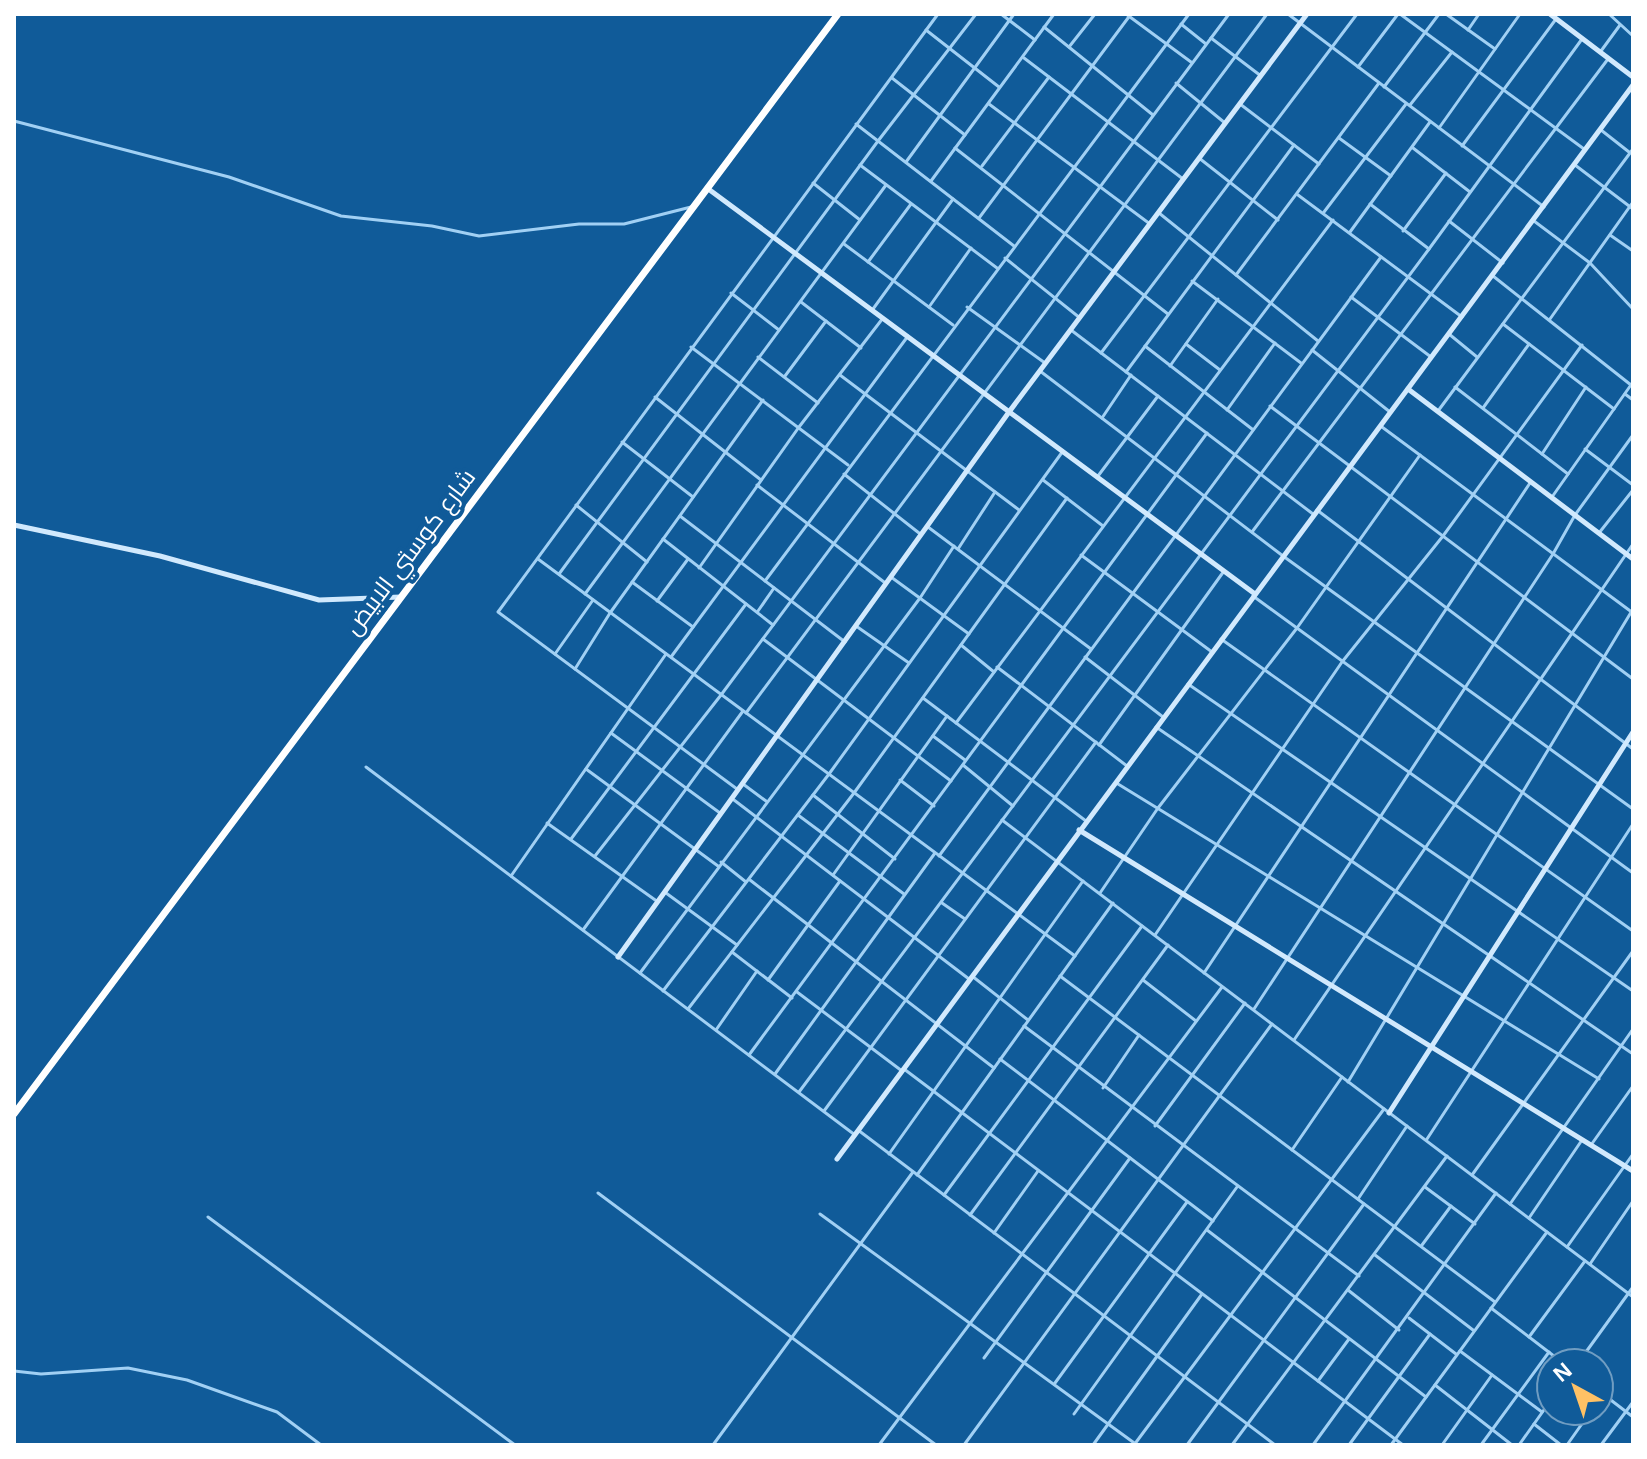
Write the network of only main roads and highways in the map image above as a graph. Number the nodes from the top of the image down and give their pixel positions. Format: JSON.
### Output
{"nodes":[{"id":1,"x":838,"y":14,"type":"edge"},
{"id":2,"x":14,"y":1114,"type":"edge"}],
"edges":[{"from":1,"to":2,"type":"highway","name":"شارع كوستي الابيض"}]}
